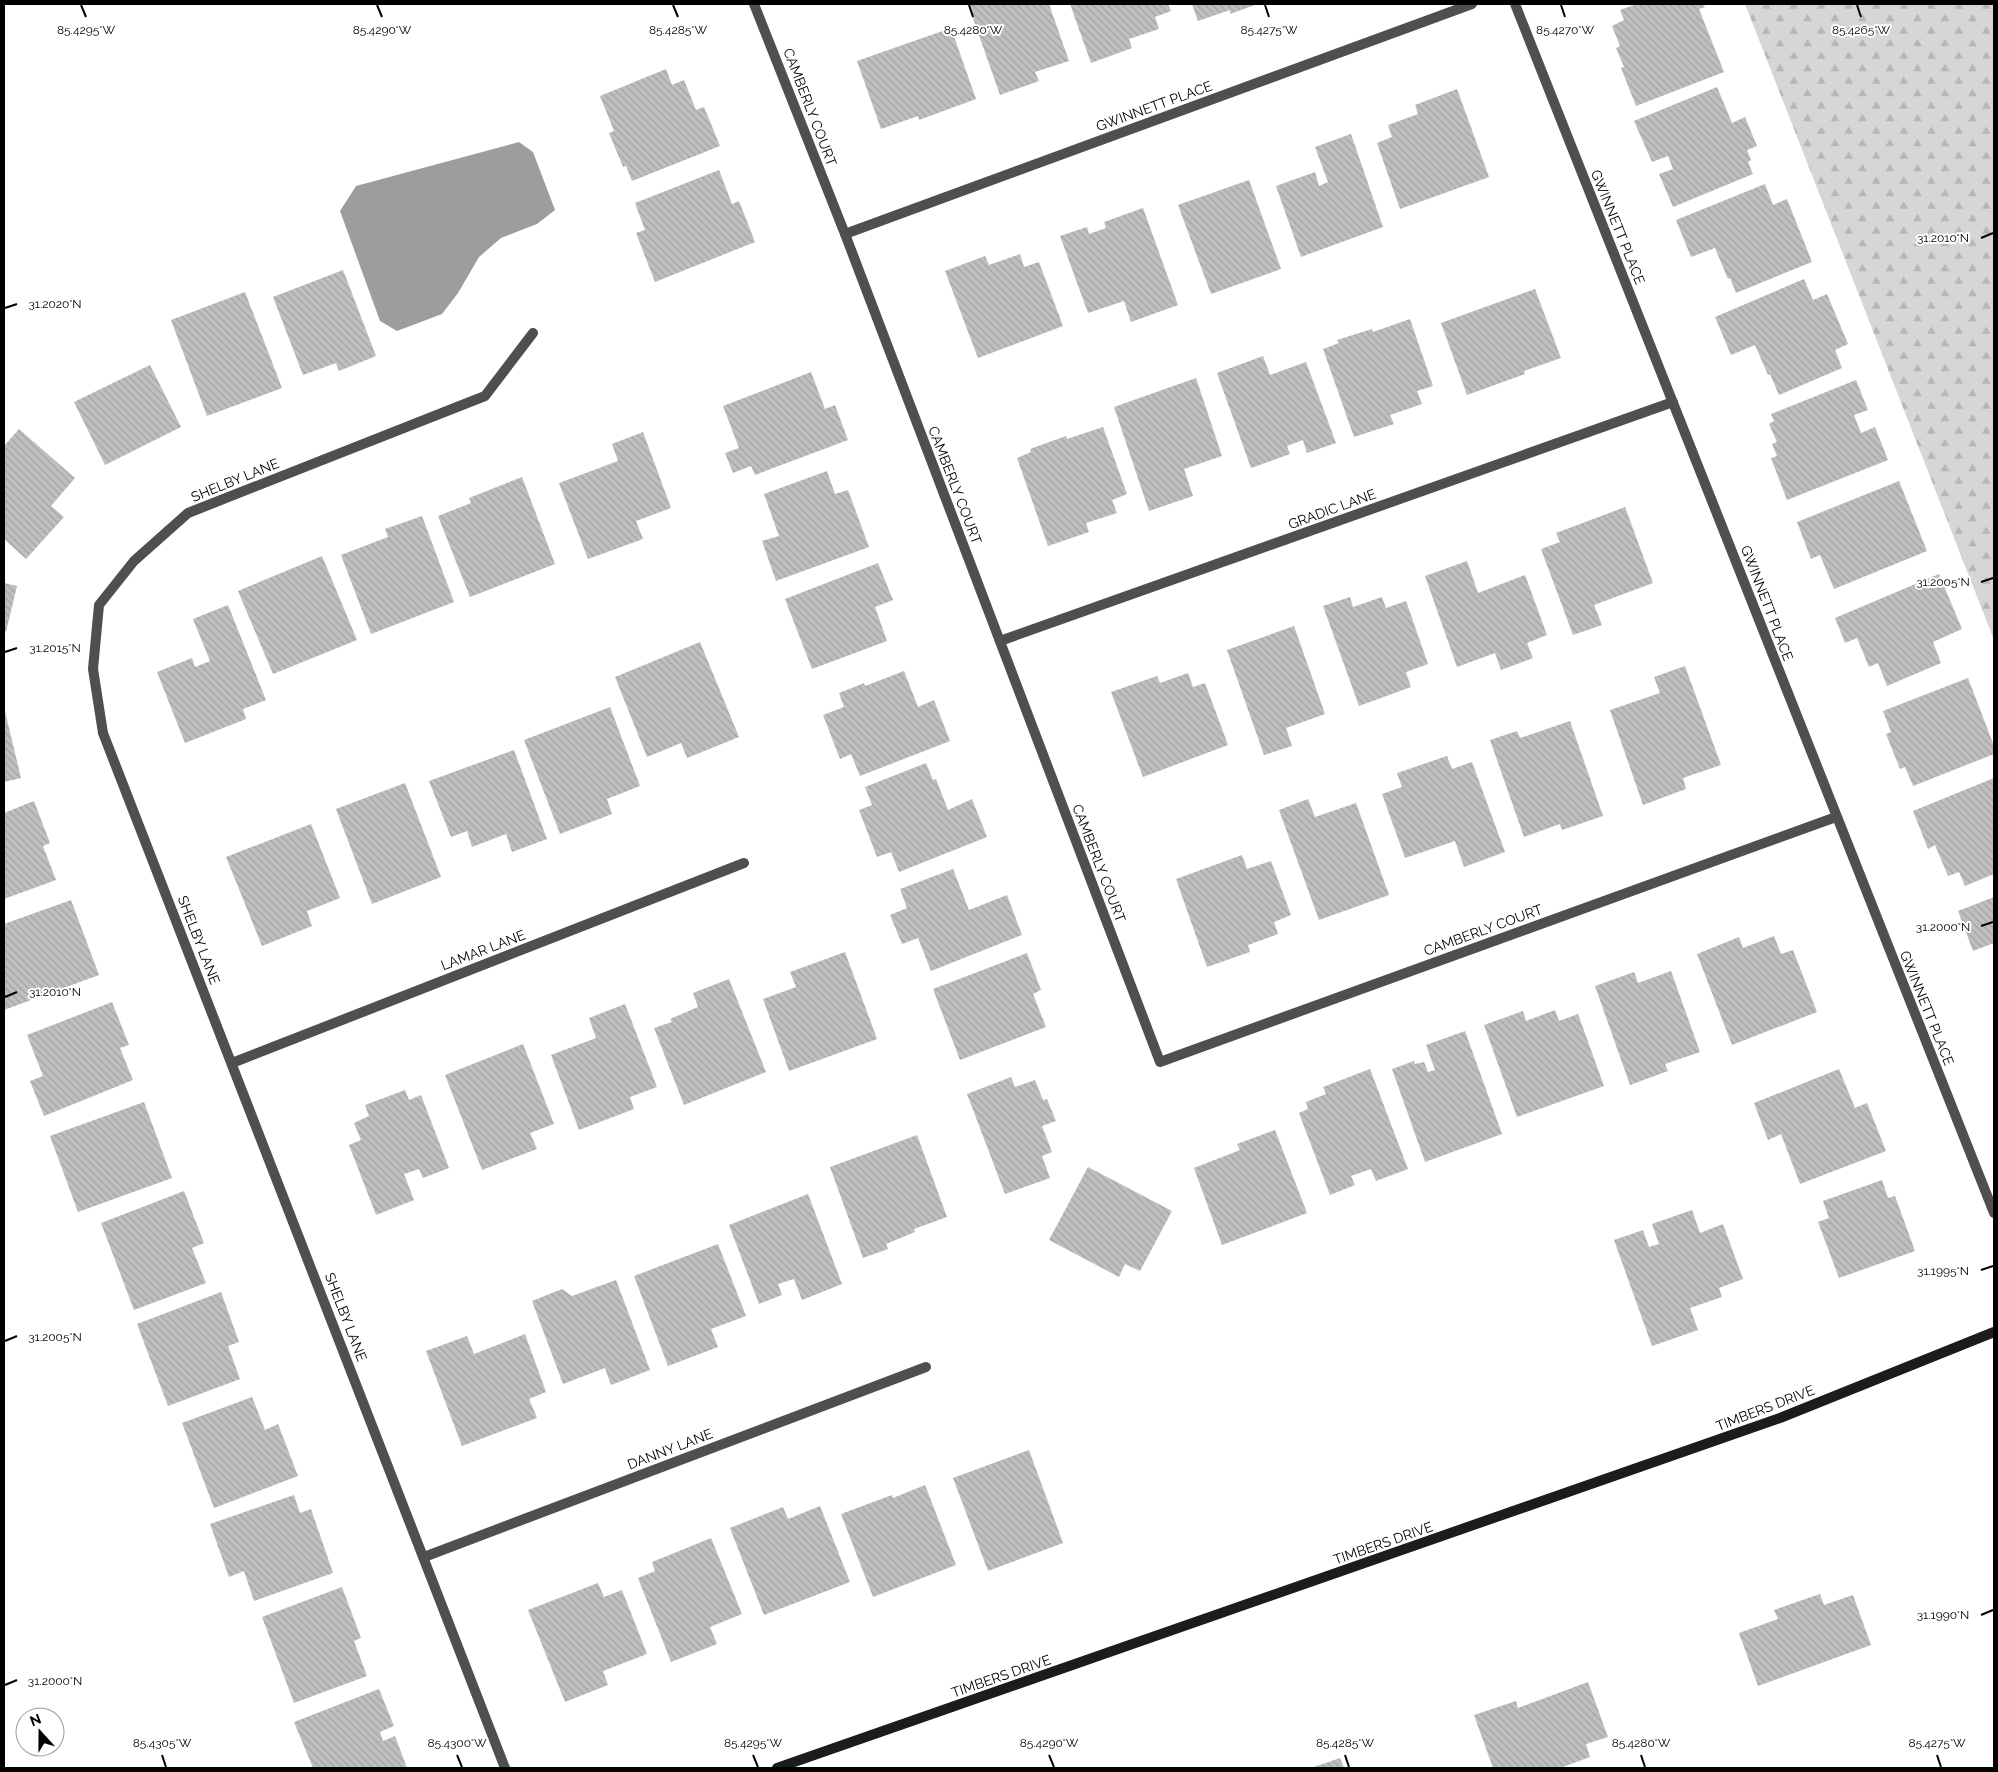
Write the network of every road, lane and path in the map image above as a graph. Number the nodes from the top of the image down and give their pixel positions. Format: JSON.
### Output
{"nodes":[{"id":1,"x":754,"y":4,"type":"edge"},
{"id":2,"x":1472,"y":4,"type":"edge"},
{"id":3,"x":1515,"y":4,"type":"edge"},
{"id":4,"x":845,"y":234,"type":"junction"},
{"id":5,"x":533,"y":332,"type":"dead end"},
{"id":6,"x":1673,"y":402,"type":"junction"},
{"id":7,"x":1000,"y":641,"type":"junction"},
{"id":8,"x":1836,"y":817,"type":"junction"},
{"id":9,"x":744,"y":863,"type":"dead end"},
{"id":10,"x":232,"y":1063,"type":"junction"},
{"id":11,"x":1994,"y":1212,"type":"edge"},
{"id":12,"x":1994,"y":1332,"type":"edge"},
{"id":13,"x":926,"y":1367,"type":"dead end"},
{"id":14,"x":424,"y":1557,"type":"junction"},
{"id":15,"x":505,"y":1768,"type":"edge"},
{"id":16,"x":777,"y":1768,"type":"edge"}],
"edges":[{"from":1,"to":4,"type":"street","name":"CAMBERLY COURT"},
{"from":2,"to":4,"type":"street","name":"GWINNETT PLACE"},
{"from":3,"to":6,"type":"street","name":"GWINNETT PLACE"},
{"from":4,"to":7,"type":"street","name":"CAMBERLY COURT"},
{"from":5,"to":10,"type":"street","name":"SHELBY LANE"},
{"from":6,"to":7,"type":"street","name":"GRADIC LANE"},
{"from":6,"to":8,"type":"street","name":"GWINNETT PLACE"},
{"from":7,"to":8,"type":"street","name":"CAMBERLY COURT"},
{"from":8,"to":11,"type":"street","name":"GWINNETT PLACE"},
{"from":9,"to":10,"type":"street","name":"LAMAR LANE"},
{"from":10,"to":14,"type":"street","name":"SHELBY LANE"},
{"from":12,"to":16,"type":"street","name":"TIMBERS DRIVE"},
{"from":13,"to":14,"type":"street","name":"DANNY LANE"},
{"from":14,"to":15,"type":"street","name":"SHELBY LANE"}]}
